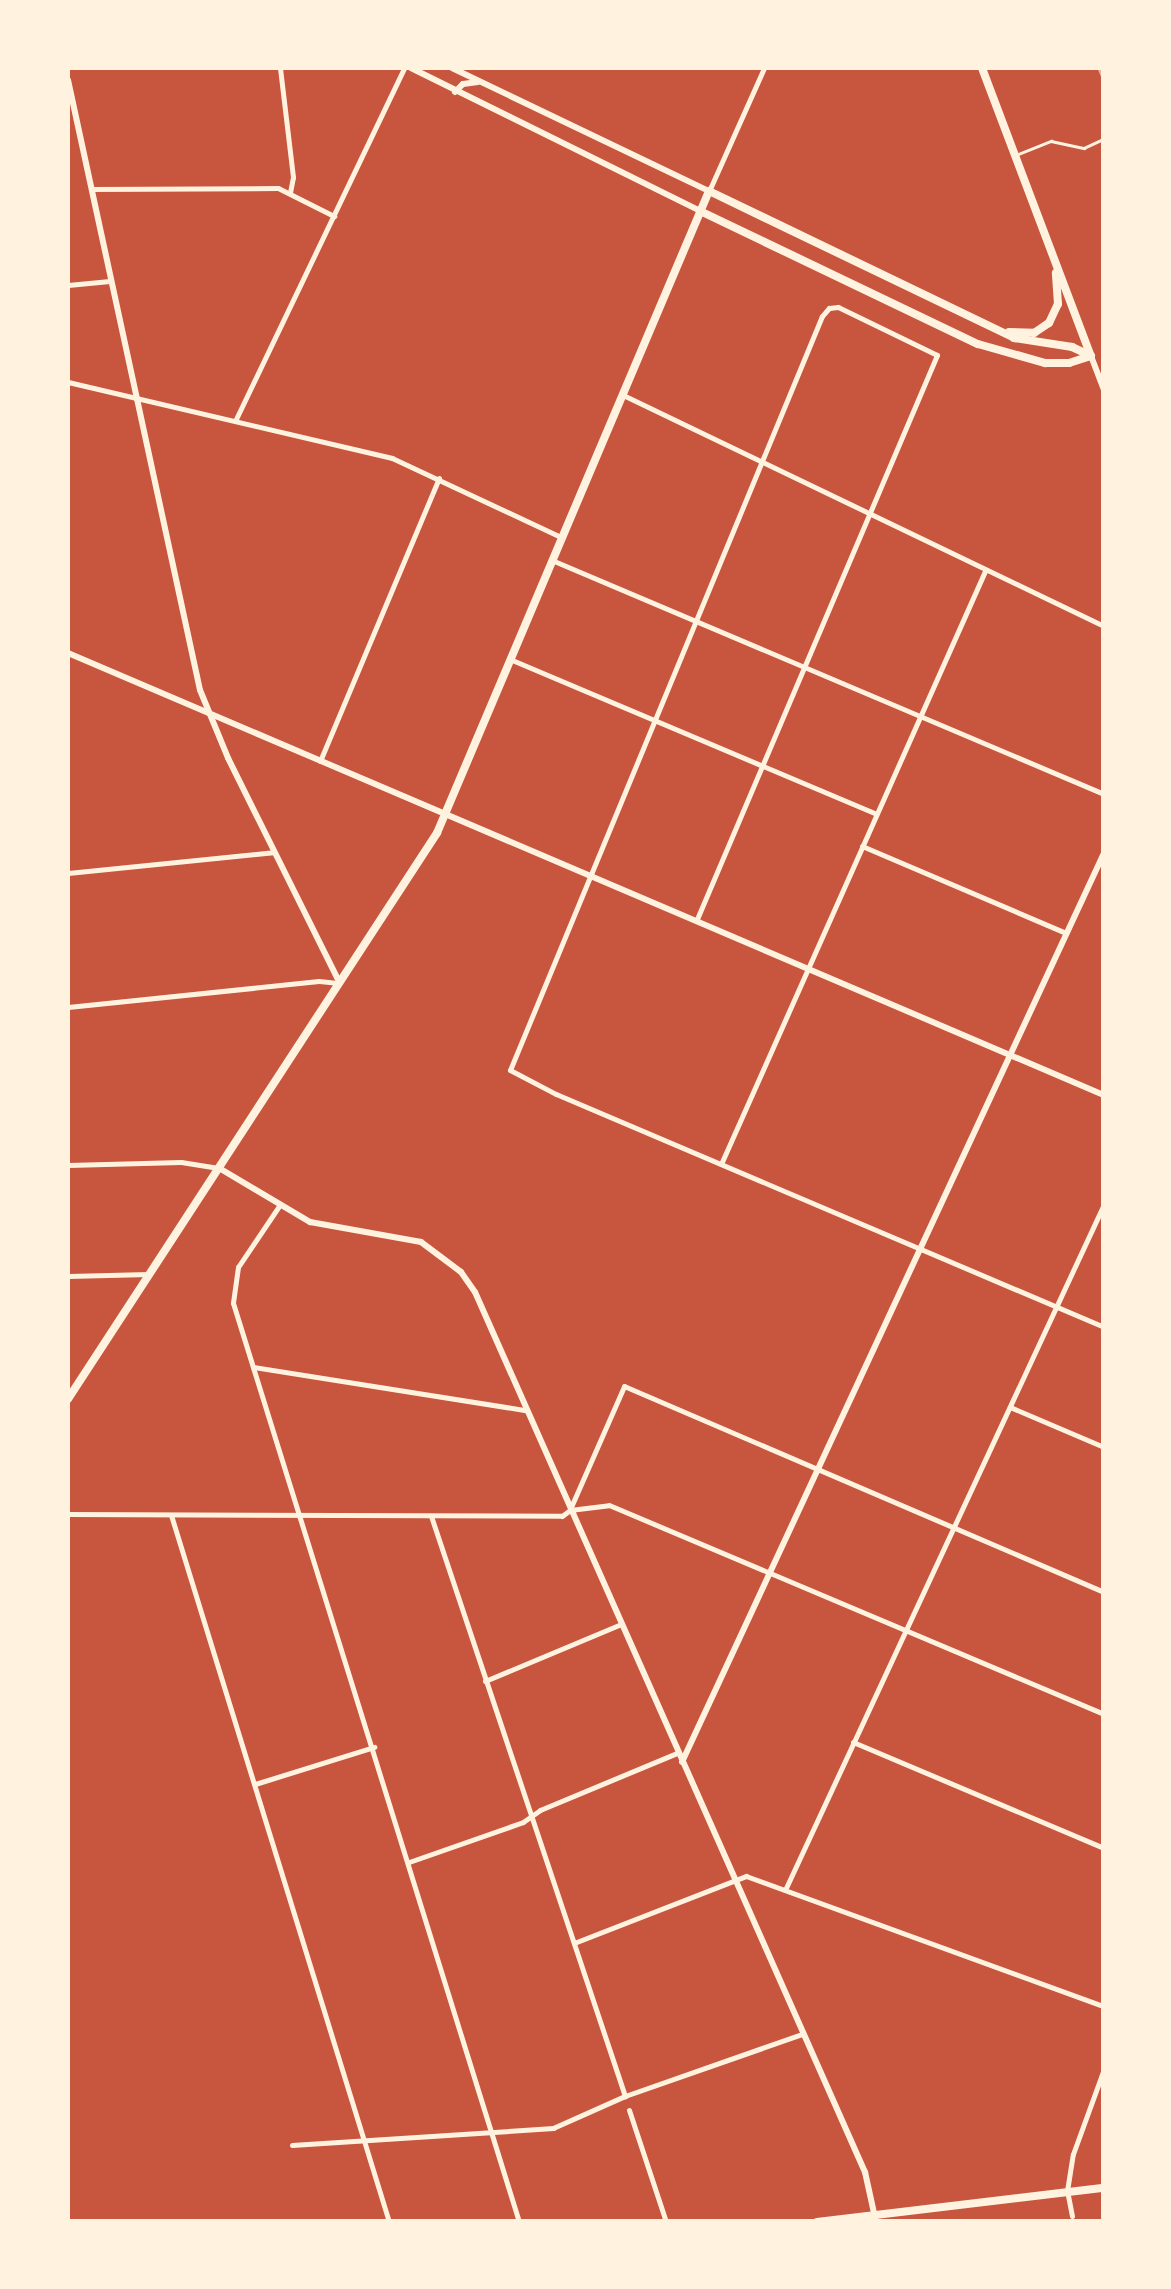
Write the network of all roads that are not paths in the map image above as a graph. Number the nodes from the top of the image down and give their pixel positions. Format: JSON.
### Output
{"nodes":[{"id":1,"x":280,"y":68,"type":"edge"},
{"id":2,"x":408,"y":68,"type":"edge"},
{"id":3,"x":452,"y":68,"type":"edge"},
{"id":4,"x":764,"y":68,"type":"edge"},
{"id":5,"x":982,"y":68,"type":"edge"},
{"id":6,"x":68,"y":80,"type":"edge"},
{"id":7,"x":485,"y":82,"type":"junction"},
{"id":8,"x":456,"y":92,"type":"junction"},
{"id":9,"x":1103,"y":139,"type":"edge"},
{"id":10,"x":1015,"y":156,"type":"junction"},
{"id":11,"x":91,"y":189,"type":"junction"},
{"id":12,"x":709,"y":191,"type":"junction"},
{"id":13,"x":290,"y":193,"type":"junction"},
{"id":14,"x":700,"y":211,"type":"junction"},
{"id":15,"x":334,"y":216,"type":"junction"},
{"id":16,"x":1056,"y":262,"type":"junction"},
{"id":17,"x":110,"y":281,"type":"junction"},
{"id":18,"x":68,"y":285,"type":"edge"},
{"id":19,"x":1000,"y":330,"type":"junction"},
{"id":20,"x":1104,"y":354,"type":"edge"},
{"id":21,"x":1091,"y":356,"type":"junction"},
{"id":22,"x":68,"y":382,"type":"edge"},
{"id":23,"x":1104,"y":390,"type":"edge"},
{"id":24,"x":135,"y":396,"type":"junction"},
{"id":25,"x":623,"y":396,"type":"junction"},
{"id":26,"x":236,"y":419,"type":"junction"},
{"id":27,"x":762,"y":464,"type":"junction"},
{"id":28,"x":439,"y":477,"type":"junction"},
{"id":29,"x":868,"y":514,"type":"junction"},
{"id":30,"x":561,"y":537,"type":"junction"},
{"id":31,"x":551,"y":560,"type":"junction"},
{"id":32,"x":985,"y":571,"type":"junction"},
{"id":33,"x":696,"y":621,"type":"junction"},
{"id":34,"x":1104,"y":626,"type":"edge"},
{"id":35,"x":68,"y":653,"type":"edge"},
{"id":36,"x":509,"y":659,"type":"junction"},
{"id":37,"x":803,"y":666,"type":"junction"},
{"id":38,"x":210,"y":714,"type":"junction"},
{"id":39,"x":920,"y":716,"type":"junction"},
{"id":40,"x":655,"y":720,"type":"junction"},
{"id":41,"x":320,"y":762,"type":"junction"},
{"id":42,"x":762,"y":764,"type":"junction"},
{"id":43,"x":1104,"y":794,"type":"edge"},
{"id":44,"x":876,"y":813,"type":"junction"},
{"id":45,"x":445,"y":814,"type":"junction"},
{"id":46,"x":862,"y":846,"type":"junction"},
{"id":47,"x":274,"y":852,"type":"junction"},
{"id":48,"x":1104,"y":854,"type":"edge"},
{"id":49,"x":68,"y":873,"type":"edge"},
{"id":50,"x":589,"y":875,"type":"junction"},
{"id":51,"x":696,"y":920,"type":"junction"},
{"id":52,"x":1067,"y":934,"type":"junction"},
{"id":53,"x":808,"y":968,"type":"junction"},
{"id":54,"x":340,"y":984,"type":"junction"},
{"id":55,"x":68,"y":1007,"type":"edge"},
{"id":56,"x":1011,"y":1056,"type":"junction"},
{"id":57,"x":1104,"y":1095,"type":"edge"},
{"id":58,"x":68,"y":1164,"type":"edge"},
{"id":59,"x":721,"y":1164,"type":"junction"},
{"id":60,"x":219,"y":1168,"type":"junction"},
{"id":61,"x":1104,"y":1204,"type":"edge"},
{"id":62,"x":279,"y":1206,"type":"junction"},
{"id":63,"x":920,"y":1249,"type":"junction"},
{"id":64,"x":149,"y":1274,"type":"junction"},
{"id":65,"x":68,"y":1276,"type":"edge"},
{"id":66,"x":1055,"y":1307,"type":"junction"},
{"id":67,"x":1104,"y":1327,"type":"edge"},
{"id":68,"x":254,"y":1366,"type":"junction"},
{"id":69,"x":69,"y":1396,"type":"edge"},
{"id":70,"x":1010,"y":1406,"type":"junction"},
{"id":71,"x":526,"y":1410,"type":"junction"},
{"id":72,"x":1104,"y":1447,"type":"edge"},
{"id":73,"x":818,"y":1468,"type":"junction"},
{"id":74,"x":570,"y":1510,"type":"junction"},
{"id":75,"x":68,"y":1514,"type":"edge"},
{"id":76,"x":300,"y":1514,"type":"junction"},
{"id":77,"x":172,"y":1515,"type":"junction"},
{"id":78,"x":432,"y":1516,"type":"junction"},
{"id":79,"x":954,"y":1527,"type":"junction"},
{"id":80,"x":772,"y":1571,"type":"junction"},
{"id":81,"x":1104,"y":1592,"type":"edge"},
{"id":82,"x":621,"y":1624,"type":"junction"},
{"id":83,"x":907,"y":1628,"type":"junction"},
{"id":84,"x":485,"y":1681,"type":"junction"},
{"id":85,"x":1104,"y":1714,"type":"edge"},
{"id":86,"x":852,"y":1742,"type":"junction"},
{"id":87,"x":374,"y":1747,"type":"junction"},
{"id":88,"x":676,"y":1754,"type":"junction"},
{"id":89,"x":682,"y":1763,"type":"junction"},
{"id":90,"x":255,"y":1784,"type":"junction"},
{"id":91,"x":532,"y":1814,"type":"junction"},
{"id":92,"x":1104,"y":1848,"type":"edge"},
{"id":93,"x":409,"y":1862,"type":"junction"},
{"id":94,"x":734,"y":1880,"type":"junction"},
{"id":95,"x":785,"y":1890,"type":"junction"},
{"id":96,"x":574,"y":1943,"type":"junction"},
{"id":97,"x":1104,"y":2006,"type":"edge"},
{"id":98,"x":802,"y":2034,"type":"junction"},
{"id":99,"x":1104,"y":2069,"type":"edge"},
{"id":100,"x":625,"y":2096,"type":"junction"},
{"id":101,"x":630,"y":2110,"type":"dead end"},
{"id":102,"x":490,"y":2130,"type":"junction"},
{"id":103,"x":364,"y":2139,"type":"junction"},
{"id":104,"x":292,"y":2144,"type":"dead end"},
{"id":105,"x":1104,"y":2188,"type":"edge"},
{"id":106,"x":1068,"y":2191,"type":"junction"},
{"id":107,"x":1072,"y":2216,"type":"dead end"},
{"id":108,"x":875,"y":2219,"type":"edge"},
{"id":109,"x":389,"y":2222,"type":"edge"},
{"id":110,"x":519,"y":2222,"type":"edge"},
{"id":111,"x":666,"y":2222,"type":"edge"},
{"id":112,"x":817,"y":2222,"type":"edge"}],
"edges":[{"from":1,"to":13,"type":"street"},
{"from":2,"to":8,"type":"main road"},
{"from":2,"to":15,"type":"street"},
{"from":3,"to":7,"type":"main road"},
{"from":4,"to":12,"type":"street"},
{"from":5,"to":10,"type":"main road"},
{"from":6,"to":11,"type":"main road"},
{"from":7,"to":8,"type":"main road"},
{"from":7,"to":12,"type":"main road"},
{"from":8,"to":14,"type":"main road"},
{"from":9,"to":10,"type":"lane"},
{"from":10,"to":16,"type":"main road"},
{"from":11,"to":13,"type":"street"},
{"from":11,"to":17,"type":"main road"},
{"from":12,"to":14,"type":"main road"},
{"from":12,"to":19,"type":"main road"},
{"from":13,"to":15,"type":"street"},
{"from":14,"to":21,"type":"main road"},
{"from":14,"to":25,"type":"main road"},
{"from":15,"to":26,"type":"street"},
{"from":16,"to":19,"type":"main road"},
{"from":16,"to":21,"type":"main road"},
{"from":17,"to":18,"type":"street"},
{"from":17,"to":24,"type":"main road"},
{"from":19,"to":21,"type":"main road"},
{"from":20,"to":21,"type":"main road"},
{"from":21,"to":23,"type":"main road"},
{"from":22,"to":24,"type":"street"},
{"from":24,"to":26,"type":"street"},
{"from":24,"to":38,"type":"main road"},
{"from":25,"to":27,"type":"street"},
{"from":25,"to":30,"type":"main road"},
{"from":26,"to":28,"type":"street"},
{"from":27,"to":29,"type":"street"},
{"from":27,"to":29,"type":"street"},
{"from":27,"to":33,"type":"street"},
{"from":28,"to":30,"type":"street"},
{"from":28,"to":41,"type":"street"},
{"from":29,"to":32,"type":"street"},
{"from":29,"to":37,"type":"street"},
{"from":30,"to":31,"type":"main road"},
{"from":31,"to":33,"type":"street"},
{"from":31,"to":36,"type":"main road"},
{"from":32,"to":34,"type":"street"},
{"from":32,"to":39,"type":"street"},
{"from":33,"to":37,"type":"street"},
{"from":33,"to":40,"type":"street"},
{"from":35,"to":38,"type":"main road"},
{"from":36,"to":40,"type":"street"},
{"from":36,"to":45,"type":"main road"},
{"from":37,"to":39,"type":"street"},
{"from":37,"to":42,"type":"street"},
{"from":38,"to":41,"type":"main road"},
{"from":38,"to":47,"type":"main road"},
{"from":39,"to":43,"type":"street"},
{"from":39,"to":44,"type":"street"},
{"from":40,"to":42,"type":"street"},
{"from":40,"to":50,"type":"street"},
{"from":41,"to":45,"type":"main road"},
{"from":42,"to":44,"type":"street"},
{"from":42,"to":51,"type":"street"},
{"from":44,"to":46,"type":"street"},
{"from":45,"to":50,"type":"main road"},
{"from":45,"to":54,"type":"main road"},
{"from":46,"to":52,"type":"street"},
{"from":46,"to":53,"type":"street"},
{"from":47,"to":49,"type":"street"},
{"from":47,"to":54,"type":"main road"},
{"from":48,"to":52,"type":"main road"},
{"from":50,"to":51,"type":"main road"},
{"from":50,"to":59,"type":"street"},
{"from":51,"to":53,"type":"main road"},
{"from":52,"to":56,"type":"main road"},
{"from":53,"to":56,"type":"main road"},
{"from":53,"to":59,"type":"street"},
{"from":54,"to":55,"type":"street"},
{"from":54,"to":60,"type":"main road"},
{"from":56,"to":57,"type":"main road"},
{"from":56,"to":63,"type":"main road"},
{"from":58,"to":60,"type":"street"},
{"from":59,"to":63,"type":"street"},
{"from":60,"to":62,"type":"main road"},
{"from":60,"to":64,"type":"main road"},
{"from":61,"to":66,"type":"street"},
{"from":62,"to":68,"type":"street"},
{"from":62,"to":71,"type":"main road"},
{"from":63,"to":66,"type":"street"},
{"from":63,"to":73,"type":"main road"},
{"from":64,"to":65,"type":"street"},
{"from":64,"to":69,"type":"main road"},
{"from":66,"to":67,"type":"street"},
{"from":66,"to":70,"type":"street"},
{"from":68,"to":71,"type":"street"},
{"from":68,"to":76,"type":"street"},
{"from":70,"to":72,"type":"street"},
{"from":70,"to":79,"type":"street"},
{"from":71,"to":74,"type":"main road"},
{"from":73,"to":74,"type":"street"},
{"from":73,"to":79,"type":"street"},
{"from":73,"to":80,"type":"main road"},
{"from":74,"to":78,"type":"street"},
{"from":74,"to":80,"type":"street"},
{"from":74,"to":82,"type":"main road"},
{"from":75,"to":77,"type":"street"},
{"from":76,"to":77,"type":"street"},
{"from":76,"to":78,"type":"street"},
{"from":76,"to":87,"type":"street"},
{"from":77,"to":90,"type":"street"},
{"from":78,"to":84,"type":"street"},
{"from":79,"to":81,"type":"street"},
{"from":79,"to":83,"type":"street"},
{"from":80,"to":83,"type":"street"},
{"from":80,"to":89,"type":"main road"},
{"from":82,"to":84,"type":"street"},
{"from":82,"to":88,"type":"main road"},
{"from":83,"to":85,"type":"street"},
{"from":83,"to":86,"type":"street"},
{"from":84,"to":91,"type":"street"},
{"from":86,"to":92,"type":"street"},
{"from":86,"to":95,"type":"street"},
{"from":87,"to":90,"type":"street"},
{"from":87,"to":93,"type":"street"},
{"from":88,"to":89,"type":"main road"},
{"from":88,"to":91,"type":"street"},
{"from":89,"to":94,"type":"main road"},
{"from":90,"to":103,"type":"street"},
{"from":91,"to":93,"type":"street"},
{"from":91,"to":96,"type":"street"},
{"from":93,"to":102,"type":"street"},
{"from":94,"to":95,"type":"street"},
{"from":94,"to":96,"type":"street"},
{"from":94,"to":98,"type":"main road"},
{"from":95,"to":97,"type":"street"},
{"from":96,"to":100,"type":"street"},
{"from":98,"to":100,"type":"street"},
{"from":98,"to":108,"type":"main road"},
{"from":99,"to":106,"type":"street"},
{"from":100,"to":102,"type":"street"},
{"from":101,"to":111,"type":"street"},
{"from":102,"to":103,"type":"street"},
{"from":102,"to":110,"type":"street"},
{"from":103,"to":104,"type":"street"},
{"from":103,"to":109,"type":"street"},
{"from":105,"to":106,"type":"main road"},
{"from":106,"to":107,"type":"street"},
{"from":106,"to":108,"type":"main road"},
{"from":108,"to":112,"type":"main road"}]}
